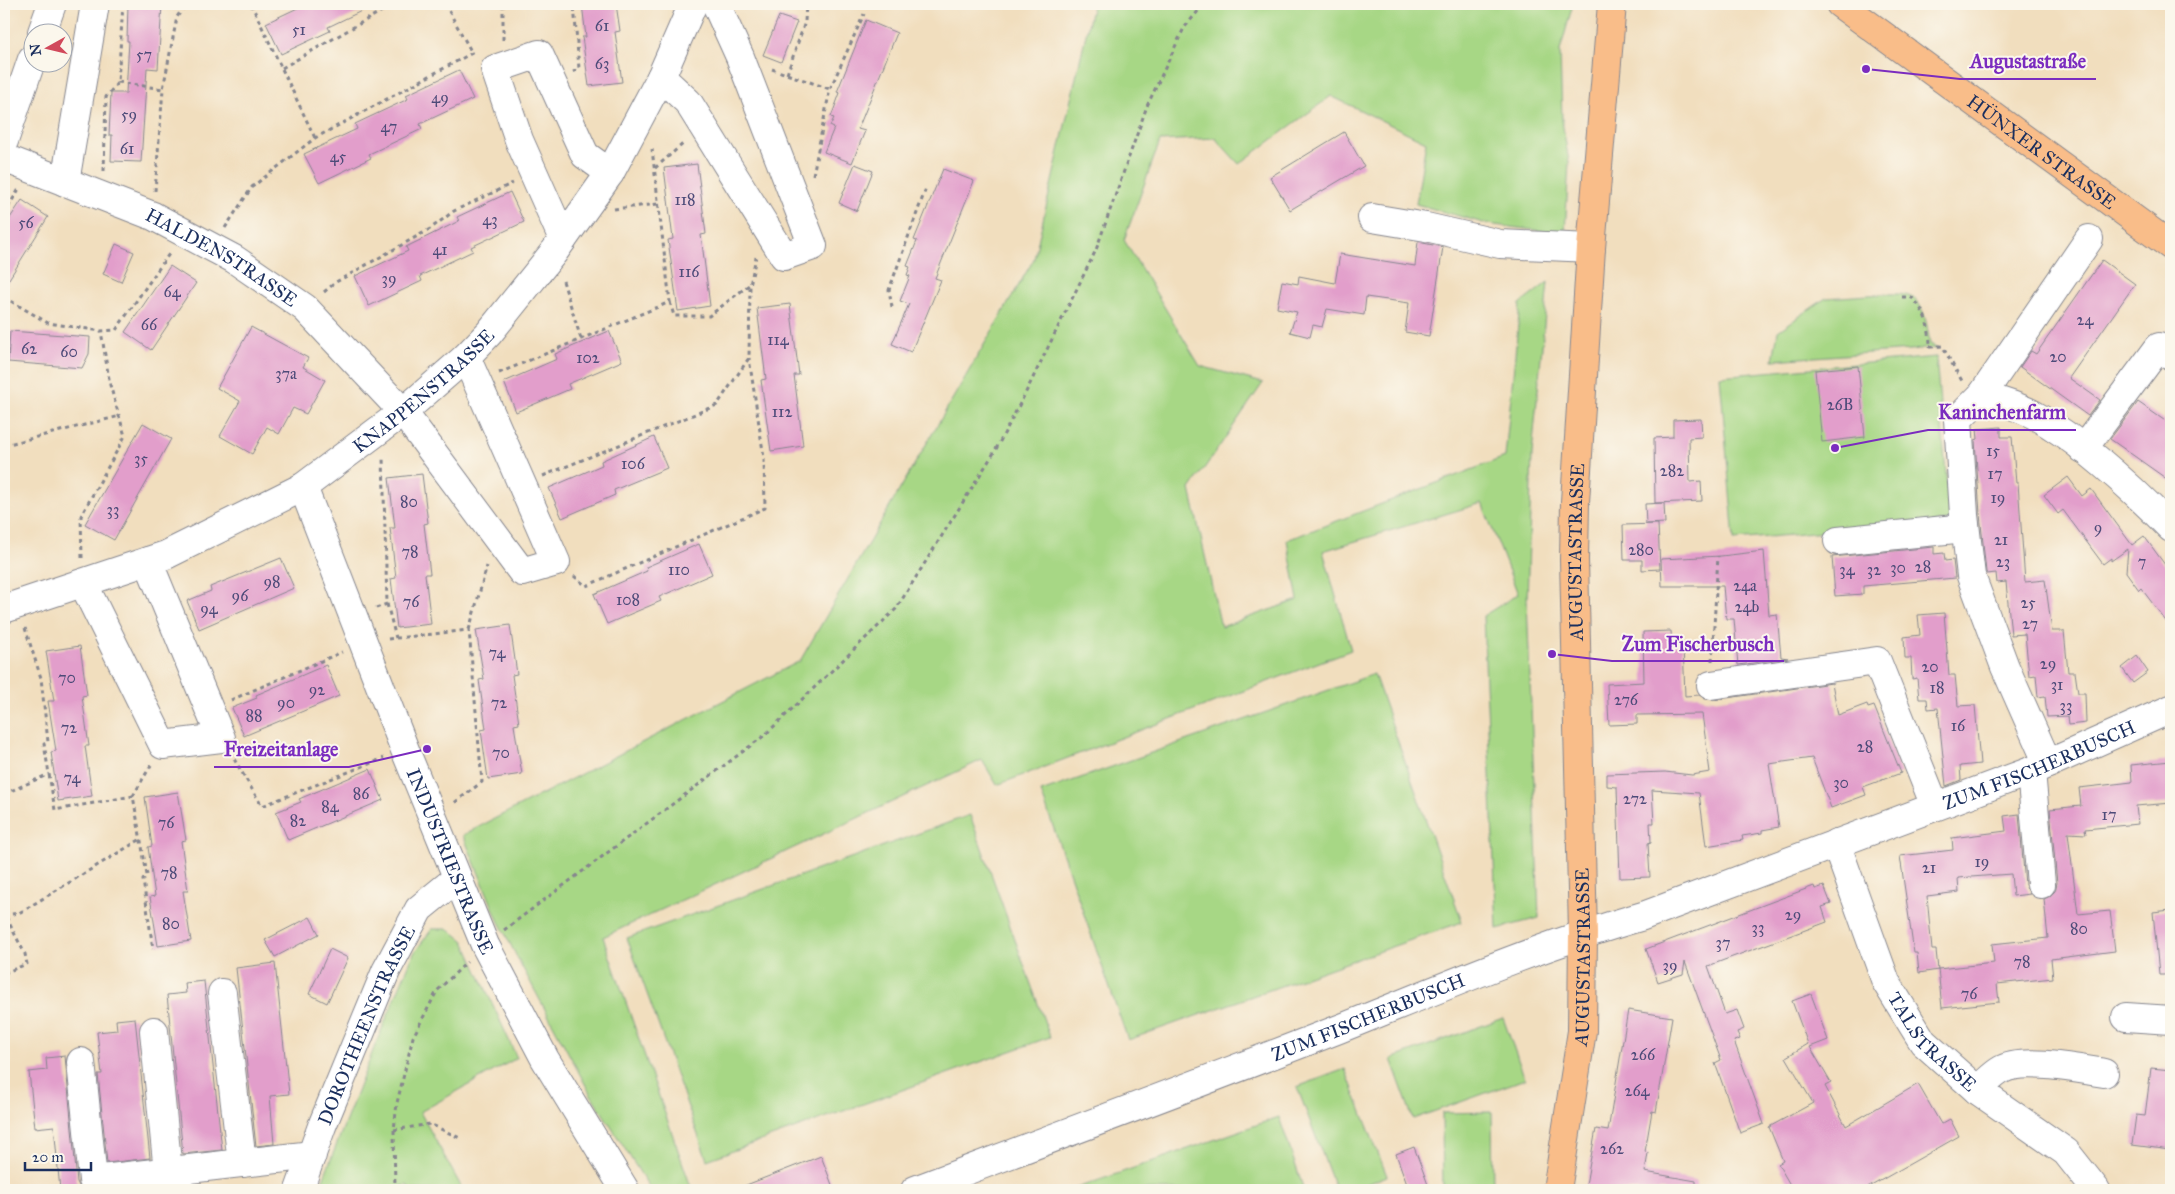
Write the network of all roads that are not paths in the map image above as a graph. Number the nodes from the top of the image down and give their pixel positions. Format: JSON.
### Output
{"nodes":[{"id":1,"x":52,"y":4,"type":"edge"},
{"id":2,"x":95,"y":4,"type":"edge"},
{"id":3,"x":693,"y":4,"type":"edge"},
{"id":4,"x":716,"y":4,"type":"edge"},
{"id":5,"x":1840,"y":4,"type":"edge"},
{"id":6,"x":1612,"y":5,"type":"edge"},
{"id":7,"x":46,"y":22,"type":"edge"},
{"id":8,"x":28,"y":72,"type":"edge"},
{"id":9,"x":661,"y":77,"type":"junction"},
{"id":10,"x":4,"y":141,"type":"edge"},
{"id":11,"x":4,"y":158,"type":"edge"},
{"id":12,"x":610,"y":173,"type":"junction"},
{"id":13,"x":65,"y":182,"type":"junction"},
{"id":14,"x":1372,"y":218,"type":"dead end"},
{"id":15,"x":2089,"y":239,"type":"dead end"},
{"id":16,"x":558,"y":246,"type":"junction"},
{"id":17,"x":2171,"y":246,"type":"edge"},
{"id":18,"x":1591,"y":248,"type":"junction"},
{"id":19,"x":2171,"y":356,"type":"edge"},
{"id":20,"x":466,"y":357,"type":"junction"},
{"id":21,"x":1979,"y":399,"type":"junction"},
{"id":22,"x":392,"y":420,"type":"junction"},
{"id":23,"x":2083,"y":449,"type":"junction"},
{"id":24,"x":303,"y":487,"type":"junction"},
{"id":25,"x":1965,"y":528,"type":"junction"},
{"id":26,"x":2171,"y":528,"type":"edge"},
{"id":27,"x":1838,"y":541,"type":"dead end"},
{"id":28,"x":148,"y":561,"type":"junction"},
{"id":29,"x":83,"y":583,"type":"junction"},
{"id":30,"x":11,"y":607,"type":"edge"},
{"id":31,"x":1711,"y":685,"type":"road end"},
{"id":32,"x":2171,"y":709,"type":"edge"},
{"id":33,"x":2039,"y":768,"type":"junction"},
{"id":34,"x":1935,"y":806,"type":"junction"},
{"id":35,"x":1836,"y":843,"type":"junction"},
{"id":36,"x":457,"y":878,"type":"junction"},
{"id":37,"x":2042,"y":884,"type":"dead end"},
{"id":38,"x":1583,"y":933,"type":"junction"},
{"id":39,"x":222,"y":993,"type":"dead end"},
{"id":40,"x":2126,"y":1017,"type":"dead end"},
{"id":41,"x":2171,"y":1020,"type":"edge"},
{"id":42,"x":154,"y":1031,"type":"dead end"},
{"id":43,"x":81,"y":1062,"type":"dead end"},
{"id":44,"x":2104,"y":1073,"type":"dead end"},
{"id":45,"x":1977,"y":1090,"type":"junction"},
{"id":46,"x":312,"y":1156,"type":"junction"},
{"id":47,"x":242,"y":1163,"type":"junction"},
{"id":48,"x":168,"y":1172,"type":"junction"},
{"id":49,"x":299,"y":1190,"type":"edge"},
{"id":50,"x":624,"y":1190,"type":"edge"},
{"id":51,"x":914,"y":1190,"type":"edge"},
{"id":52,"x":1557,"y":1190,"type":"edge"},
{"id":53,"x":2096,"y":1190,"type":"edge"}],
"edges":[{"from":1,"to":7,"type":"street"},
{"from":2,"to":13,"type":"street"},
{"from":3,"to":9,"type":"street","name":"KNAPPENSTRASSE"},
{"from":4,"to":9,"type":"street"},
{"from":5,"to":17,"type":"main road","name":"HÜNXER STRASSE"},
{"from":6,"to":18,"type":"main road","name":"AUGUSTASTRASSE"},
{"from":8,"to":10,"type":"street"},
{"from":9,"to":12,"type":"street","name":"KNAPPENSTRASSE"},
{"from":11,"to":13,"type":"street","name":"HALDENSTRASSE"},
{"from":12,"to":16,"type":"street","name":"KNAPPENSTRASSE"},
{"from":12,"to":16,"type":"street"},
{"from":13,"to":22,"type":"street","name":"HALDENSTRASSE"},
{"from":14,"to":18,"type":"street"},
{"from":15,"to":21,"type":"street"},
{"from":16,"to":20,"type":"street","name":"KNAPPENSTRASSE"},
{"from":18,"to":38,"type":"main road","name":"AUGUSTASTRASSE"},
{"from":19,"to":23,"type":"street"},
{"from":20,"to":22,"type":"street","name":"KNAPPENSTRASSE"},
{"from":20,"to":22,"type":"street","name":"HALDENSTRASSE"},
{"from":21,"to":23,"type":"street"},
{"from":21,"to":25,"type":"street"},
{"from":22,"to":24,"type":"street","name":"KNAPPENSTRASSE"},
{"from":23,"to":26,"type":"street"},
{"from":24,"to":28,"type":"street","name":"KNAPPENSTRASSE"},
{"from":24,"to":36,"type":"street","name":"INDUSTRIESTRASSE"},
{"from":25,"to":27,"type":"street"},
{"from":25,"to":33,"type":"street"},
{"from":28,"to":29,"type":"street","name":"KNAPPENSTRASSE"},
{"from":28,"to":29,"type":"street"},
{"from":29,"to":30,"type":"street","name":"KNAPPENSTRASSE"},
{"from":31,"to":34,"type":"street","name":"ZUM FISCHERBUSCH"},
{"from":32,"to":33,"type":"street","name":"ZUM FISCHERBUSCH"},
{"from":33,"to":34,"type":"street","name":"ZUM FISCHERBUSCH"},
{"from":33,"to":37,"type":"street"},
{"from":34,"to":35,"type":"street","name":"ZUM FISCHERBUSCH"},
{"from":35,"to":38,"type":"street","name":"ZUM FISCHERBUSCH"},
{"from":35,"to":45,"type":"street","name":"TALSTRASSE"},
{"from":36,"to":46,"type":"street","name":"DOROTHEENSTRASSE"},
{"from":36,"to":50,"type":"street","name":"INDUSTRIESTRASSE"},
{"from":38,"to":51,"type":"street","name":"ZUM FISCHERBUSCH"},
{"from":38,"to":52,"type":"main road","name":"AUGUSTASTRASSE"},
{"from":39,"to":47,"type":"street"},
{"from":40,"to":41,"type":"street"},
{"from":42,"to":48,"type":"street"},
{"from":43,"to":48,"type":"street"},
{"from":44,"to":45,"type":"street"},
{"from":45,"to":53,"type":"street","name":"TALSTRASSE"},
{"from":46,"to":47,"type":"street"},
{"from":46,"to":49,"type":"street","name":"DOROTHEENSTRASSE"},
{"from":47,"to":48,"type":"street"}]}
